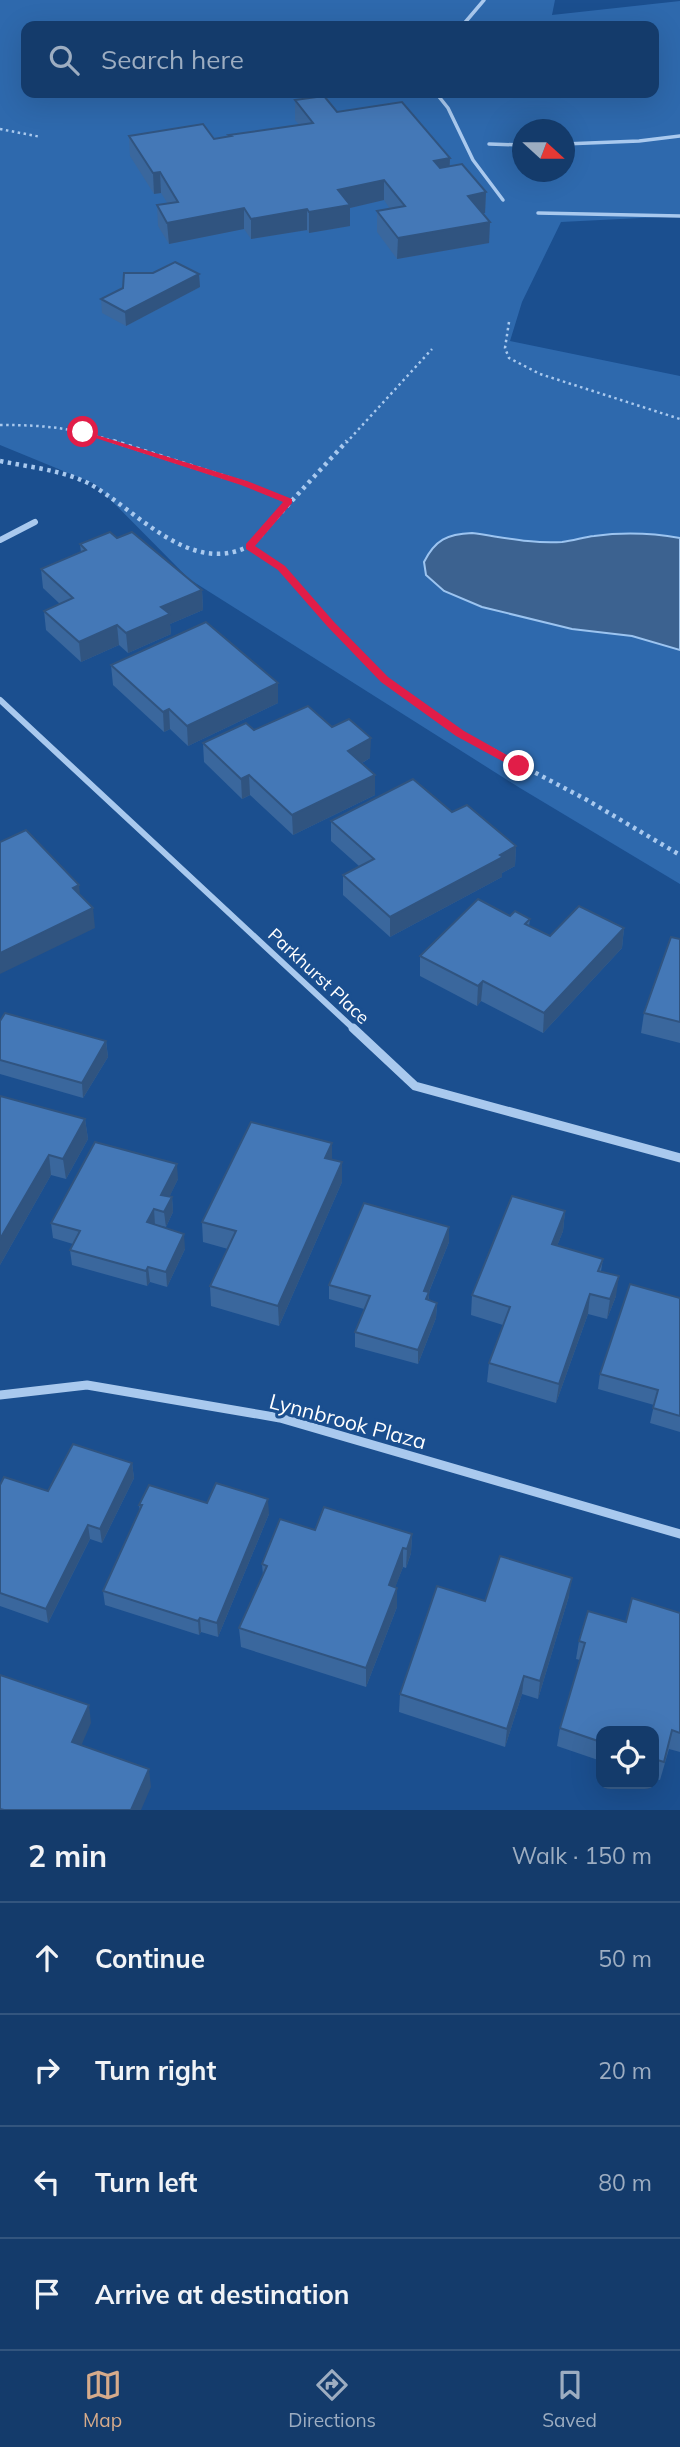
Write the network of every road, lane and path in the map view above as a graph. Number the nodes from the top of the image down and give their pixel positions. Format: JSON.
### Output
{"nodes":[{"id":1,"x":484,"y":0,"type":"edge"},
{"id":2,"x":466,"y":21,"type":"edge"},
{"id":3,"x":440,"y":98,"type":"edge"},
{"id":4,"x":0,"y":129,"type":"edge"},
{"id":5,"x":680,"y":136,"type":"edge"},
{"id":6,"x":41,"y":137,"type":"dead end"},
{"id":7,"x":489,"y":144,"type":"dead end"},
{"id":8,"x":575,"y":144,"type":"edge"},
{"id":9,"x":512,"y":145,"type":"edge"},
{"id":10,"x":503,"y":200,"type":"dead end"},
{"id":11,"x":538,"y":213,"type":"dead end"},
{"id":12,"x":680,"y":216,"type":"edge"},
{"id":13,"x":509,"y":322,"type":"dead end"},
{"id":14,"x":432,"y":349,"type":"dead end"},
{"id":15,"x":680,"y":419,"type":"edge"},
{"id":16,"x":0,"y":425,"type":"edge"},
{"id":17,"x":0,"y":461,"type":"edge"},
{"id":18,"x":288,"y":501,"type":"junction"},
{"id":19,"x":35,"y":522,"type":"dead end"},
{"id":20,"x":0,"y":540,"type":"edge"},
{"id":21,"x":250,"y":547,"type":"junction"},
{"id":22,"x":0,"y":700,"type":"edge"},
{"id":23,"x":680,"y":855,"type":"edge"},
{"id":24,"x":680,"y":1158,"type":"edge"},
{"id":25,"x":0,"y":1395,"type":"edge"},
{"id":26,"x":680,"y":1534,"type":"edge"}],
"edges":[{"from":1,"to":2,"type":"lane"},
{"from":3,"to":10,"type":"lane"},
{"from":4,"to":6,"type":"path"},
{"from":5,"to":8,"type":"lane"},
{"from":7,"to":9,"type":"lane"},
{"from":11,"to":12,"type":"lane"},
{"from":13,"to":15,"type":"path"},
{"from":14,"to":18,"type":"path"},
{"from":16,"to":18,"type":"path"},
{"from":17,"to":21,"type":"path"},
{"from":18,"to":21,"type":"path"},
{"from":19,"to":20,"type":"street"},
{"from":21,"to":23,"type":"path"},
{"from":22,"to":24,"type":"street","name":"Parkhurst Place"},
{"from":25,"to":26,"type":"street","name":"Lynnbrook Plaza"}]}
